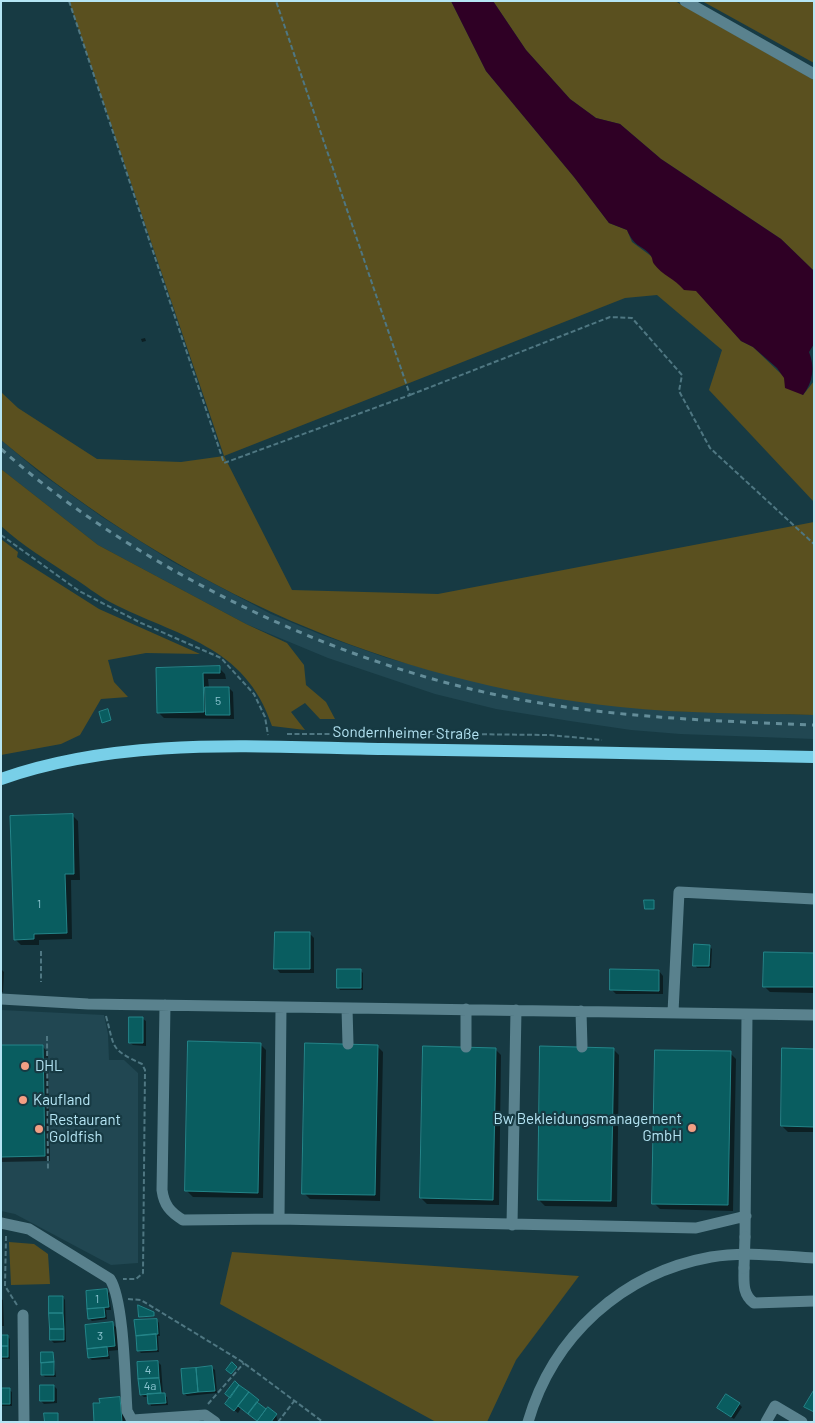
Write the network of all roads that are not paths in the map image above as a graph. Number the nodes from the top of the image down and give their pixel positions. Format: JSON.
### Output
{"nodes":[{"id":1,"x":685,"y":1,"type":"edge"},
{"id":2,"x":814,"y":74,"type":"edge"},
{"id":3,"x":814,"y":757,"type":"edge"},
{"id":4,"x":1,"y":779,"type":"edge"},
{"id":5,"x":814,"y":899,"type":"edge"},
{"id":6,"x":1,"y":999,"type":"edge"},
{"id":7,"x":165,"y":1005,"type":"junction"},
{"id":8,"x":281,"y":1007,"type":"junction"},
{"id":9,"x":347,"y":1008,"type":"junction"},
{"id":10,"x":466,"y":1010,"type":"junction"},
{"id":11,"x":516,"y":1010,"type":"junction"},
{"id":12,"x":581,"y":1011,"type":"junction"},
{"id":13,"x":673,"y":1012,"type":"junction"},
{"id":14,"x":747,"y":1014,"type":"junction"},
{"id":15,"x":814,"y":1015,"type":"edge"},
{"id":16,"x":348,"y":1044,"type":"dead end"},
{"id":17,"x":466,"y":1047,"type":"dead end"},
{"id":18,"x":582,"y":1047,"type":"dead end"},
{"id":19,"x":746,"y":1216,"type":"junction"},
{"id":20,"x":279,"y":1219,"type":"junction"},
{"id":21,"x":4,"y":1223,"type":"edge"},
{"id":22,"x":512,"y":1225,"type":"junction"},
{"id":23,"x":814,"y":1258,"type":"edge"},
{"id":24,"x":814,"y":1301,"type":"edge"},
{"id":25,"x":23,"y":1315,"type":"road end"},
{"id":26,"x":133,"y":1421,"type":"edge"},
{"id":27,"x":24,"y":1422,"type":"edge"},
{"id":28,"x":215,"y":1422,"type":"edge"},
{"id":29,"x":528,"y":1422,"type":"edge"},
{"id":30,"x":766,"y":1422,"type":"edge"},
{"id":31,"x":802,"y":1422,"type":"edge"}],
"edges":[{"from":1,"to":2,"type":"street"},
{"from":3,"to":4,"type":"main road","name":"Sondernheimer Straße"},
{"from":5,"to":13,"type":"street"},
{"from":6,"to":7,"type":"street"},
{"from":7,"to":8,"type":"street"},
{"from":7,"to":20,"type":"street"},
{"from":8,"to":9,"type":"street"},
{"from":8,"to":20,"type":"street"},
{"from":9,"to":10,"type":"street"},
{"from":9,"to":16,"type":"street"},
{"from":10,"to":11,"type":"street"},
{"from":10,"to":17,"type":"street"},
{"from":11,"to":12,"type":"street"},
{"from":11,"to":22,"type":"street"},
{"from":12,"to":13,"type":"street"},
{"from":12,"to":18,"type":"street"},
{"from":13,"to":14,"type":"street"},
{"from":14,"to":15,"type":"street"},
{"from":14,"to":19,"type":"street"},
{"from":19,"to":22,"type":"street"},
{"from":19,"to":24,"type":"street","bridge":true},
{"from":20,"to":22,"type":"street"},
{"from":21,"to":26,"type":"street"},
{"from":23,"to":29,"type":"street"},
{"from":25,"to":27,"type":"street"},
{"from":26,"to":28,"type":"street"},
{"from":30,"to":31,"type":"street"}]}
